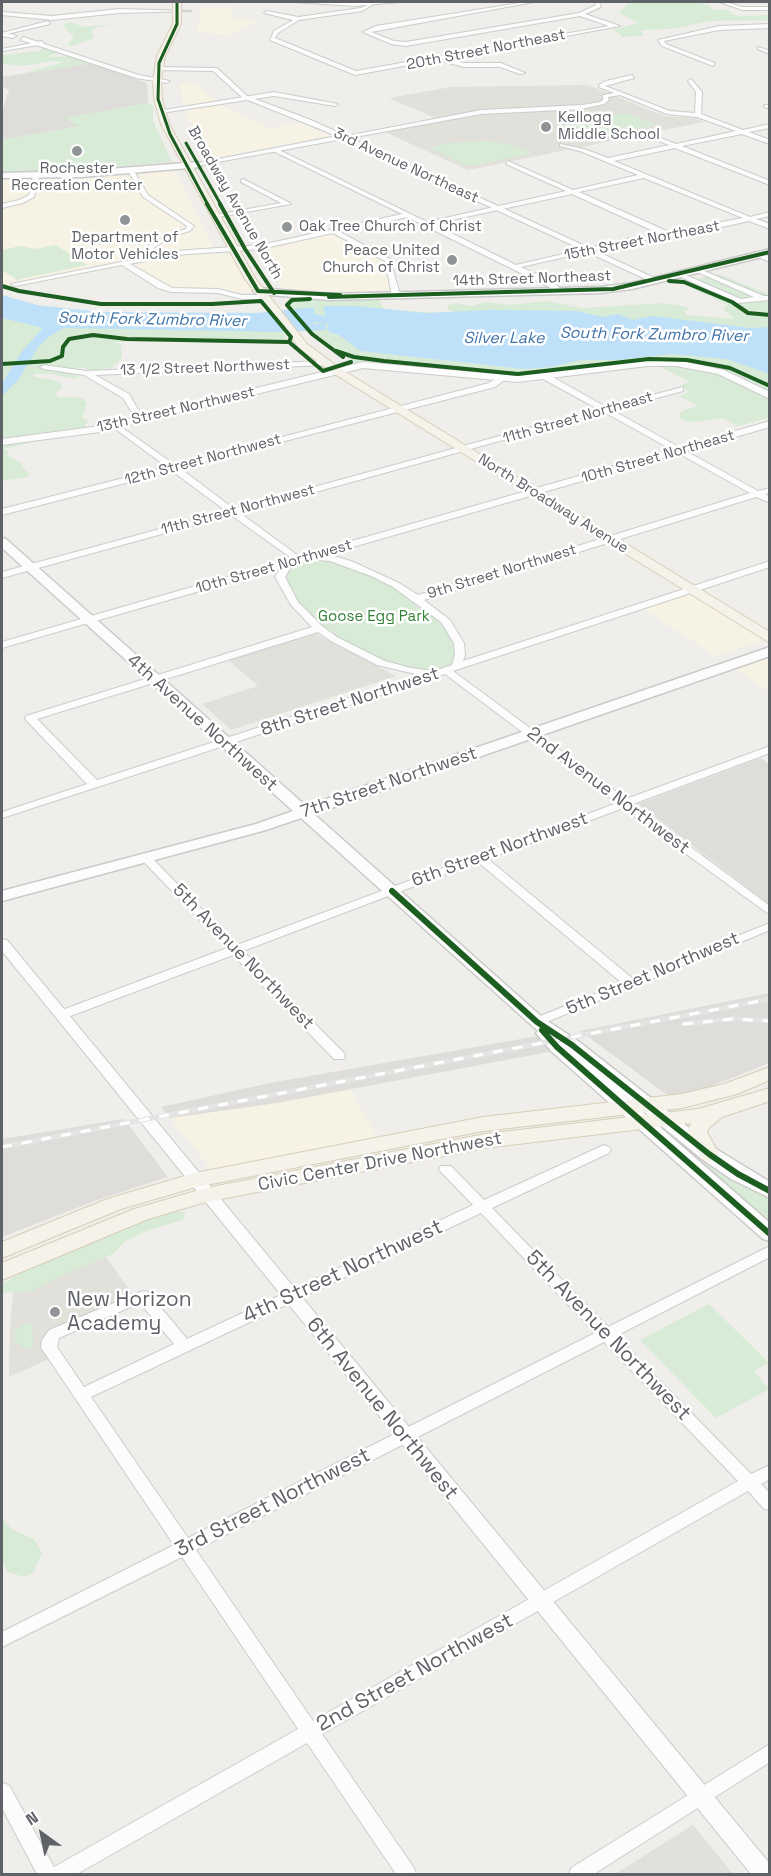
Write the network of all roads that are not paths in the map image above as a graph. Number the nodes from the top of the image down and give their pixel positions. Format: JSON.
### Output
{"nodes":[{"id":1,"x":177,"y":2,"type":"edge"},
{"id":2,"x":186,"y":2,"type":"edge"},
{"id":3,"x":297,"y":2,"type":"edge"},
{"id":4,"x":396,"y":2,"type":"edge"},
{"id":5,"x":532,"y":2,"type":"edge"},
{"id":6,"x":597,"y":2,"type":"edge"},
{"id":7,"x":722,"y":2,"type":"edge"},
{"id":8,"x":370,"y":4,"type":"junction"},
{"id":9,"x":770,"y":9,"type":"edge"},
{"id":10,"x":179,"y":11,"type":"junction"},
{"id":11,"x":188,"y":11,"type":"junction"},
{"id":12,"x":267,"y":13,"type":"dead end"},
{"id":13,"x":2,"y":14,"type":"edge"},
{"id":14,"x":580,"y":14,"type":"junction"},
{"id":15,"x":107,"y":16,"type":"dead end"},
{"id":16,"x":297,"y":19,"type":"junction"},
{"id":17,"x":770,"y":27,"type":"edge"},
{"id":18,"x":2,"y":34,"type":"edge"},
{"id":19,"x":13,"y":36,"type":"dead end"},
{"id":20,"x":23,"y":39,"type":"dead end"},
{"id":21,"x":42,"y":43,"type":"junction"},
{"id":22,"x":760,"y":48,"type":"dead end"},
{"id":23,"x":2,"y":50,"type":"edge"},
{"id":24,"x":769,"y":53,"type":"edge"},
{"id":25,"x":443,"y":59,"type":"junction"},
{"id":26,"x":713,"y":64,"type":"dead end"},
{"id":27,"x":163,"y":68,"type":"junction"},
{"id":28,"x":522,"y":73,"type":"dead end"},
{"id":29,"x":632,"y":76,"type":"dead end"},
{"id":30,"x":157,"y":80,"type":"junction"},
{"id":31,"x":167,"y":81,"type":"junction"},
{"id":32,"x":691,"y":81,"type":"dead end"},
{"id":33,"x":619,"y":94,"type":"junction"},
{"id":34,"x":245,"y":97,"type":"junction"},
{"id":35,"x":335,"y":104,"type":"dead end"},
{"id":36,"x":166,"y":110,"type":"junction"},
{"id":37,"x":698,"y":115,"type":"junction"},
{"id":38,"x":770,"y":126,"type":"edge"},
{"id":39,"x":742,"y":132,"type":"junction"},
{"id":40,"x":646,"y":134,"type":"dead end"},
{"id":41,"x":344,"y":137,"type":"junction"},
{"id":42,"x":770,"y":142,"type":"edge"},
{"id":43,"x":562,"y":145,"type":"dead end"},
{"id":44,"x":674,"y":146,"type":"junction"},
{"id":45,"x":274,"y":150,"type":"junction"},
{"id":46,"x":608,"y":160,"type":"junction"},
{"id":47,"x":508,"y":163,"type":"dead end"},
{"id":48,"x":198,"y":165,"type":"junction"},
{"id":49,"x":187,"y":166,"type":"junction"},
{"id":50,"x":131,"y":171,"type":"junction"},
{"id":51,"x":2,"y":176,"type":"edge"},
{"id":52,"x":36,"y":176,"type":"junction"},
{"id":53,"x":644,"y":176,"type":"junction"},
{"id":54,"x":243,"y":181,"type":"dead end"},
{"id":55,"x":770,"y":183,"type":"edge"},
{"id":56,"x":572,"y":192,"type":"junction"},
{"id":57,"x":2,"y":206,"type":"edge"},
{"id":58,"x":497,"y":208,"type":"junction"},
{"id":59,"x":770,"y":214,"type":"edge"},
{"id":60,"x":407,"y":215,"type":"junction"},
{"id":61,"x":226,"y":216,"type":"junction"},
{"id":62,"x":215,"y":217,"type":"junction"},
{"id":63,"x":749,"y":219,"type":"junction"},
{"id":64,"x":426,"y":224,"type":"junction"},
{"id":65,"x":770,"y":227,"type":"edge"},
{"id":66,"x":334,"y":231,"type":"junction"},
{"id":67,"x":668,"y":234,"type":"junction"},
{"id":68,"x":233,"y":249,"type":"junction"},
{"id":69,"x":245,"y":249,"type":"junction"},
{"id":70,"x":589,"y":250,"type":"junction"},
{"id":71,"x":770,"y":252,"type":"edge"},
{"id":72,"x":175,"y":254,"type":"junction"},
{"id":73,"x":758,"y":255,"type":"junction"},
{"id":74,"x":158,"y":257,"type":"junction"},
{"id":75,"x":770,"y":260,"type":"edge"},
{"id":76,"x":125,"y":264,"type":"junction"},
{"id":77,"x":514,"y":267,"type":"junction"},
{"id":78,"x":697,"y":270,"type":"junction"},
{"id":79,"x":679,"y":274,"type":"junction"},
{"id":80,"x":655,"y":280,"type":"junction"},
{"id":81,"x":15,"y":284,"type":"dead end"},
{"id":82,"x":273,"y":291,"type":"junction"},
{"id":83,"x":558,"y":291,"type":"junction"},
{"id":84,"x":260,"y":294,"type":"junction"},
{"id":85,"x":306,"y":296,"type":"junction"},
{"id":86,"x":364,"y":296,"type":"junction"},
{"id":87,"x":396,"y":296,"type":"junction"},
{"id":88,"x":767,"y":298,"type":"edge"},
{"id":89,"x":279,"y":305,"type":"junction"},
{"id":90,"x":301,"y":335,"type":"junction"},
{"id":91,"x":324,"y":363,"type":"junction"},
{"id":92,"x":44,"y":367,"type":"dead end"},
{"id":93,"x":349,"y":368,"type":"junction"},
{"id":94,"x":337,"y":371,"type":"junction"},
{"id":95,"x":86,"y":373,"type":"junction"},
{"id":96,"x":546,"y":377,"type":"junction"},
{"id":97,"x":503,"y":378,"type":"junction"},
{"id":98,"x":680,"y":389,"type":"dead end"},
{"id":99,"x":770,"y":396,"type":"edge"},
{"id":100,"x":405,"y":407,"type":"junction"},
{"id":101,"x":605,"y":410,"type":"junction"},
{"id":102,"x":145,"y":418,"type":"junction"},
{"id":103,"x":770,"y":424,"type":"edge"},
{"id":104,"x":117,"y":426,"type":"junction"},
{"id":105,"x":2,"y":442,"type":"edge"},
{"id":106,"x":470,"y":448,"type":"junction"},
{"id":107,"x":678,"y":451,"type":"junction"},
{"id":108,"x":174,"y":467,"type":"junction"},
{"id":109,"x":770,"y":490,"type":"edge"},
{"id":110,"x":540,"y":491,"type":"junction"},
{"id":111,"x":757,"y":494,"type":"junction"},
{"id":112,"x":770,"y":501,"type":"edge"},
{"id":113,"x":2,"y":512,"type":"edge"},
{"id":114,"x":232,"y":512,"type":"junction"},
{"id":115,"x":616,"y":537,"type":"junction"},
{"id":116,"x":2,"y":542,"type":"edge"},
{"id":117,"x":309,"y":557,"type":"junction"},
{"id":118,"x":293,"y":561,"type":"junction"},
{"id":119,"x":770,"y":564,"type":"edge"},
{"id":120,"x":29,"y":567,"type":"junction"},
{"id":121,"x":2,"y":575,"type":"edge"},
{"id":122,"x":698,"y":588,"type":"junction"},
{"id":123,"x":416,"y":598,"type":"junction"},
{"id":124,"x":88,"y":620,"type":"junction"},
{"id":125,"x":770,"y":624,"type":"edge"},
{"id":126,"x":320,"y":628,"type":"junction"},
{"id":127,"x":770,"y":639,"type":"edge"},
{"id":128,"x":2,"y":645,"type":"edge"},
{"id":129,"x":770,"y":651,"type":"edge"},
{"id":130,"x":446,"y":670,"type":"junction"},
{"id":131,"x":154,"y":679,"type":"junction"},
{"id":132,"x":531,"y":733,"type":"junction"},
{"id":133,"x":224,"y":743,"type":"junction"},
{"id":134,"x":765,"y":751,"type":"edge"},
{"id":135,"x":770,"y":760,"type":"edge"},
{"id":136,"x":95,"y":785,"type":"junction"},
{"id":137,"x":625,"y":803,"type":"junction"},
{"id":138,"x":303,"y":814,"type":"junction"},
{"id":139,"x":2,"y":815,"type":"edge"},
{"id":140,"x":146,"y":858,"type":"junction"},
{"id":141,"x":480,"y":858,"type":"junction"},
{"id":142,"x":392,"y":891,"type":"junction"},
{"id":143,"x":2,"y":896,"type":"edge"},
{"id":144,"x":770,"y":912,"type":"edge"},
{"id":145,"x":770,"y":926,"type":"edge"},
{"id":146,"x":2,"y":943,"type":"edge"},
{"id":147,"x":234,"y":949,"type":"junction"},
{"id":148,"x":630,"y":983,"type":"junction"},
{"id":149,"x":62,"y":1015,"type":"junction"},
{"id":150,"x":537,"y":1022,"type":"junction"},
{"id":151,"x":339,"y":1056,"type":"dead end"},
{"id":152,"x":770,"y":1073,"type":"edge"},
{"id":153,"x":598,"y":1084,"type":"junction"},
{"id":154,"x":770,"y":1094,"type":"edge"},
{"id":155,"x":627,"y":1108,"type":"junction"},
{"id":156,"x":585,"y":1113,"type":"junction"},
{"id":157,"x":714,"y":1113,"type":"junction"},
{"id":158,"x":647,"y":1114,"type":"junction"},
{"id":159,"x":666,"y":1120,"type":"junction"},
{"id":160,"x":604,"y":1150,"type":"dead end"},
{"id":161,"x":709,"y":1154,"type":"junction"},
{"id":162,"x":446,"y":1169,"type":"dead end"},
{"id":163,"x":200,"y":1188,"type":"junction"},
{"id":164,"x":770,"y":1191,"type":"edge"},
{"id":165,"x":482,"y":1207,"type":"junction"},
{"id":166,"x":770,"y":1234,"type":"edge"},
{"id":167,"x":770,"y":1251,"type":"edge"},
{"id":168,"x":2,"y":1264,"type":"edge"},
{"id":169,"x":291,"y":1297,"type":"junction"},
{"id":170,"x":607,"y":1335,"type":"junction"},
{"id":171,"x":184,"y":1346,"type":"junction"},
{"id":172,"x":82,"y":1394,"type":"junction"},
{"id":173,"x":406,"y":1437,"type":"junction"},
{"id":174,"x":770,"y":1471,"type":"edge"},
{"id":175,"x":749,"y":1482,"type":"junction"},
{"id":176,"x":770,"y":1504,"type":"edge"},
{"id":177,"x":185,"y":1548,"type":"junction"},
{"id":178,"x":540,"y":1602,"type":"junction"},
{"id":179,"x":2,"y":1640,"type":"edge"},
{"id":180,"x":311,"y":1731,"type":"junction"},
{"id":181,"x":770,"y":1752,"type":"edge"},
{"id":182,"x":2,"y":1791,"type":"edge"},
{"id":183,"x":701,"y":1797,"type":"junction"},
{"id":184,"x":47,"y":1875,"type":"edge"},
{"id":185,"x":60,"y":1875,"type":"edge"},
{"id":186,"x":407,"y":1875,"type":"edge"},
{"id":187,"x":578,"y":1875,"type":"edge"},
{"id":188,"x":764,"y":1875,"type":"edge"}],
"edges":[{"from":1,"to":10,"type":"main road"},
{"from":2,"to":11,"type":"main road","name":"Broadway Avenue North"},
{"from":3,"to":8,"type":"street"},
{"from":4,"to":8,"type":"street"},
{"from":5,"to":14,"type":"street"},
{"from":6,"to":14,"type":"street"},
{"from":7,"to":9,"type":"street"},
{"from":8,"to":16,"type":"street"},
{"from":10,"to":11,"type":"street"},
{"from":10,"to":13,"type":"street"},
{"from":10,"to":27,"type":"main road","name":"Broadway Avenue North"},
{"from":11,"to":27,"type":"main road","name":"Broadway Avenue North"},
{"from":12,"to":16,"type":"street"},
{"from":14,"to":25,"type":"street","name":"20th Street Northeast"},
{"from":15,"to":18,"type":"street"},
{"from":16,"to":25,"type":"street","name":"20th Street Northeast"},
{"from":17,"to":26,"type":"street"},
{"from":18,"to":19,"type":"street"},
{"from":20,"to":21,"type":"street"},
{"from":21,"to":23,"type":"street"},
{"from":21,"to":30,"type":"street"},
{"from":22,"to":24,"type":"street"},
{"from":25,"to":28,"type":"street"},
{"from":27,"to":30,"type":"main road","name":"Broadway Avenue North"},
{"from":27,"to":31,"type":"main road","name":"Broadway Avenue North"},
{"from":27,"to":34,"type":"street","name":"3rd Avenue Northeast"},
{"from":29,"to":33,"type":"street"},
{"from":30,"to":31,"type":"street"},
{"from":30,"to":36,"type":"main road","name":"Broadway Avenue North"},
{"from":31,"to":36,"type":"main road","name":"Broadway Avenue North"},
{"from":32,"to":37,"type":"street"},
{"from":33,"to":37,"type":"street"},
{"from":33,"to":41,"type":"street"},
{"from":34,"to":35,"type":"street"},
{"from":34,"to":36,"type":"street"},
{"from":34,"to":41,"type":"street","name":"3rd Avenue Northeast"},
{"from":36,"to":48,"type":"main road","name":"Broadway Avenue North"},
{"from":36,"to":49,"type":"main road","name":"Broadway Avenue North"},
{"from":37,"to":39,"type":"street"},
{"from":38,"to":39,"type":"street"},
{"from":39,"to":42,"type":"street"},
{"from":39,"to":44,"type":"street"},
{"from":40,"to":44,"type":"street"},
{"from":41,"to":45,"type":"street"},
{"from":41,"to":58,"type":"street","name":"3rd Avenue Northeast"},
{"from":43,"to":46,"type":"street"},
{"from":44,"to":46,"type":"street"},
{"from":44,"to":55,"type":"street"},
{"from":45,"to":48,"type":"street"},
{"from":45,"to":60,"type":"street"},
{"from":46,"to":53,"type":"street"},
{"from":47,"to":56,"type":"street"},
{"from":48,"to":49,"type":"main road"},
{"from":48,"to":61,"type":"main road","name":"Broadway Avenue North"},
{"from":49,"to":50,"type":"main road"},
{"from":49,"to":62,"type":"main road","name":"Broadway Avenue North"},
{"from":50,"to":52,"type":"main road"},
{"from":50,"to":74,"type":"street"},
{"from":51,"to":52,"type":"main road"},
{"from":52,"to":57,"type":"street"},
{"from":53,"to":56,"type":"street"},
{"from":53,"to":63,"type":"street"},
{"from":54,"to":61,"type":"street"},
{"from":56,"to":58,"type":"street"},
{"from":56,"to":67,"type":"street"},
{"from":58,"to":64,"type":"street"},
{"from":58,"to":70,"type":"street","name":"3rd Avenue Northeast"},
{"from":59,"to":63,"type":"street","name":"15th Street Northeast"},
{"from":60,"to":64,"type":"street"},
{"from":60,"to":66,"type":"street"},
{"from":61,"to":62,"type":"street"},
{"from":61,"to":69,"type":"main road","name":"Broadway Avenue North"},
{"from":62,"to":68,"type":"main road","name":"Broadway Avenue North"},
{"from":63,"to":65,"type":"street"},
{"from":63,"to":67,"type":"street","name":"15th Street Northeast"},
{"from":64,"to":77,"type":"street"},
{"from":66,"to":69,"type":"street"},
{"from":66,"to":87,"type":"street"},
{"from":67,"to":70,"type":"street","name":"15th Street Northeast"},
{"from":68,"to":69,"type":"street"},
{"from":68,"to":72,"type":"street"},
{"from":68,"to":72,"type":"street"},
{"from":68,"to":84,"type":"main road","name":"Broadway Avenue North"},
{"from":69,"to":82,"type":"main road","name":"Broadway Avenue North"},
{"from":70,"to":77,"type":"street","name":"15th Street Northeast"},
{"from":70,"to":80,"type":"street","name":"3rd Avenue Northeast"},
{"from":71,"to":73,"type":"main road","name":"14th Street Northeast"},
{"from":72,"to":74,"type":"street"},
{"from":73,"to":75,"type":"street"},
{"from":73,"to":78,"type":"main road","name":"14th Street Northeast"},
{"from":74,"to":76,"type":"street"},
{"from":76,"to":81,"type":"street"},
{"from":76,"to":84,"type":"street"},
{"from":77,"to":83,"type":"street"},
{"from":78,"to":79,"type":"main road","name":"14th Street Northeast"},
{"from":78,"to":88,"type":"street"},
{"from":79,"to":80,"type":"main road","name":"14th Street Northeast"},
{"from":79,"to":88,"type":"street"},
{"from":80,"to":83,"type":"main road","name":"14th Street Northeast"},
{"from":82,"to":84,"type":"main road","name":"14th Street Northeast"},
{"from":82,"to":85,"type":"main road","name":"14th Street Northeast"},
{"from":82,"to":86,"type":"main road","name":"14th Street Northeast"},
{"from":82,"to":89,"type":"main road","name":"Broadway Avenue North"},
{"from":83,"to":87,"type":"main road","name":"14th Street Northeast"},
{"from":84,"to":89,"type":"main road","name":"Broadway Avenue North"},
{"from":85,"to":86,"type":"main road","name":"14th Street Northeast"},
{"from":85,"to":89,"type":"main road"},
{"from":86,"to":87,"type":"main road","name":"14th Street Northeast"},
{"from":89,"to":90,"type":"main road","name":"Broadway Avenue North"},
{"from":90,"to":91,"type":"main road","name":"Broadway Avenue North"},
{"from":90,"to":93,"type":"main road","name":"Broadway Avenue North"},
{"from":91,"to":94,"type":"main road","name":"Broadway Avenue North"},
{"from":91,"to":95,"type":"street","name":"13 1/2 Street Northwest"},
{"from":92,"to":95,"type":"street"},
{"from":93,"to":94,"type":"street","name":"13th Street Northwest"},
{"from":93,"to":97,"type":"street","name":"13th Street Northwest"},
{"from":93,"to":100,"type":"main road","name":"North Broadway Avenue"},
{"from":94,"to":100,"type":"main road","name":"North Broadway Avenue"},
{"from":94,"to":102,"type":"street","name":"13th Street Northwest"},
{"from":95,"to":102,"type":"street"},
{"from":96,"to":97,"type":"street","name":"13th Street Northwest"},
{"from":96,"to":99,"type":"street","name":"13th Street Northwest"},
{"from":96,"to":101,"type":"street"},
{"from":97,"to":100,"type":"street","name":"12th Street Northwest"},
{"from":98,"to":101,"type":"street","name":"11th Street Northeast"},
{"from":100,"to":106,"type":"main road","name":"North Broadway Avenue"},
{"from":100,"to":108,"type":"street","name":"12th Street Northwest"},
{"from":101,"to":106,"type":"street","name":"11th Street Northeast"},
{"from":101,"to":107,"type":"street"},
{"from":102,"to":104,"type":"street","name":"13th Street Northwest"},
{"from":103,"to":107,"type":"street","name":"10th Street Northeast"},
{"from":104,"to":105,"type":"street","name":"13th Street Northwest"},
{"from":104,"to":108,"type":"street"},
{"from":106,"to":110,"type":"main road","name":"North Broadway Avenue"},
{"from":106,"to":114,"type":"street","name":"11th Street Northwest"},
{"from":107,"to":110,"type":"street","name":"10th Street Northeast"},
{"from":107,"to":111,"type":"street"},
{"from":108,"to":113,"type":"street","name":"12th Street Northwest"},
{"from":108,"to":114,"type":"street"},
{"from":109,"to":111,"type":"street","name":"9th Street Northwest"},
{"from":110,"to":115,"type":"main road","name":"North Broadway Avenue"},
{"from":110,"to":117,"type":"street","name":"10th Street Northwest"},
{"from":111,"to":112,"type":"street"},
{"from":111,"to":115,"type":"street","name":"9th Street Northwest"},
{"from":114,"to":118,"type":"street"},
{"from":114,"to":120,"type":"street","name":"11th Street Northwest"},
{"from":115,"to":122,"type":"main road","name":"North Broadway Avenue"},
{"from":115,"to":123,"type":"street","name":"9th Street Northwest"},
{"from":116,"to":120,"type":"main road","name":"4th Avenue Northwest"},
{"from":117,"to":118,"type":"street","name":"10th Street Northwest"},
{"from":117,"to":123,"type":"street"},
{"from":118,"to":124,"type":"street","name":"10th Street Northwest"},
{"from":118,"to":126,"type":"street","name":"2nd Avenue Northwest"},
{"from":119,"to":122,"type":"street","name":"8th Street Northwest"},
{"from":120,"to":121,"type":"street","name":"11th Street Northwest"},
{"from":120,"to":124,"type":"main road","name":"4th Avenue Northwest"},
{"from":122,"to":125,"type":"main road","name":"North Broadway Avenue"},
{"from":122,"to":127,"type":"main road","name":"North Broadway Avenue"},
{"from":122,"to":130,"type":"street","name":"8th Street Northwest"},
{"from":123,"to":130,"type":"street"},
{"from":124,"to":128,"type":"street","name":"10th Street Northwest"},
{"from":124,"to":131,"type":"main road","name":"4th Avenue Northwest"},
{"from":126,"to":130,"type":"street","name":"2nd Avenue Northwest"},
{"from":126,"to":131,"type":"street"},
{"from":129,"to":132,"type":"main road","name":"7th Street Northwest"},
{"from":130,"to":132,"type":"street","name":"2nd Avenue Northwest"},
{"from":130,"to":133,"type":"street","name":"8th Street Northwest"},
{"from":131,"to":133,"type":"main road","name":"4th Avenue Northwest"},
{"from":131,"to":136,"type":"street"},
{"from":132,"to":137,"type":"street","name":"2nd Avenue Northwest"},
{"from":132,"to":138,"type":"main road","name":"7th Street Northwest"},
{"from":133,"to":136,"type":"street","name":"8th Street Northwest"},
{"from":133,"to":138,"type":"main road","name":"4th Avenue Northwest"},
{"from":134,"to":135,"type":"street"},
{"from":134,"to":137,"type":"street","name":"6th Street Northwest"},
{"from":136,"to":139,"type":"street","name":"8th Street Northwest"},
{"from":137,"to":141,"type":"street","name":"6th Street Northwest"},
{"from":137,"to":144,"type":"street","name":"2nd Avenue Northwest"},
{"from":138,"to":140,"type":"main road","name":"7th Street Northwest"},
{"from":138,"to":142,"type":"main road","name":"4th Avenue Northwest"},
{"from":140,"to":143,"type":"main road","name":"7th Street Northwest"},
{"from":140,"to":147,"type":"street","name":"5th Avenue Northwest"},
{"from":141,"to":142,"type":"street","name":"6th Street Northwest"},
{"from":141,"to":148,"type":"street"},
{"from":142,"to":147,"type":"street","name":"6th Street Northwest"},
{"from":142,"to":150,"type":"main road","name":"4th Avenue Northwest"},
{"from":145,"to":148,"type":"street","name":"5th Street Northwest"},
{"from":146,"to":149,"type":"street","name":"6th Avenue Northwest"},
{"from":147,"to":149,"type":"street","name":"6th Street Northwest"},
{"from":147,"to":151,"type":"street","name":"5th Avenue Northwest"},
{"from":148,"to":150,"type":"street","name":"5th Street Northwest"},
{"from":149,"to":163,"type":"street","name":"6th Avenue Northwest"},
{"from":150,"to":153,"type":"main road","name":"4th Avenue Northwest"},
{"from":150,"to":158,"type":"main road","name":"4th Avenue Northwest"},
{"from":152,"to":158,"type":"main road","name":"Civic Center Drive Northwest"},
{"from":153,"to":155,"type":"main road","name":"4th Avenue Northwest"},
{"from":153,"to":156,"type":"main road"},
{"from":154,"to":157,"type":"main road","name":"Civic Center Drive Northwest"},
{"from":155,"to":156,"type":"main road","name":"Civic Center Drive Northwest"},
{"from":155,"to":158,"type":"main road","name":"Civic Center Drive Northwest"},
{"from":156,"to":163,"type":"main road","name":"Civic Center Drive Northwest"},
{"from":157,"to":159,"type":"main road","name":"Civic Center Drive Northwest"},
{"from":157,"to":161,"type":"main road"},
{"from":158,"to":159,"type":"main road","name":"Civic Center Drive Northwest"},
{"from":158,"to":163,"type":"main road","name":"Civic Center Drive Northwest"},
{"from":158,"to":166,"type":"main road","name":"4th Avenue Northwest"},
{"from":159,"to":161,"type":"main road"},
{"from":160,"to":165,"type":"street","name":"4th Street Northwest"},
{"from":161,"to":164,"type":"main road"},
{"from":162,"to":165,"type":"street","name":"5th Avenue Northwest"},
{"from":163,"to":168,"type":"main road","name":"Civic Center Drive Northwest"},
{"from":163,"to":169,"type":"street","name":"6th Avenue Northwest"},
{"from":165,"to":169,"type":"street","name":"4th Street Northwest"},
{"from":165,"to":170,"type":"street","name":"5th Avenue Northwest"},
{"from":167,"to":170,"type":"street","name":"3rd Street Northwest"},
{"from":169,"to":171,"type":"street","name":"4th Street Northwest"},
{"from":169,"to":173,"type":"street","name":"6th Avenue Northwest"},
{"from":170,"to":173,"type":"street","name":"3rd Street Northwest"},
{"from":170,"to":175,"type":"street","name":"5th Avenue Northwest"},
{"from":171,"to":172,"type":"street","name":"4th Street Northwest"},
{"from":171,"to":172,"type":"street"},
{"from":172,"to":177,"type":"street"},
{"from":173,"to":177,"type":"street","name":"3rd Street Northwest"},
{"from":173,"to":178,"type":"street","name":"6th Avenue Northwest"},
{"from":174,"to":175,"type":"street","name":"2nd Street Northwest"},
{"from":175,"to":176,"type":"street","name":"5th Avenue Northwest"},
{"from":175,"to":178,"type":"street","name":"2nd Street Northwest"},
{"from":177,"to":179,"type":"street","name":"3rd Street Northwest"},
{"from":177,"to":180,"type":"street"},
{"from":178,"to":180,"type":"street","name":"2nd Street Northwest"},
{"from":178,"to":183,"type":"street","name":"6th Avenue Northwest"},
{"from":180,"to":185,"type":"street","name":"2nd Street Northwest"},
{"from":180,"to":186,"type":"street"},
{"from":181,"to":183,"type":"street"},
{"from":182,"to":184,"type":"street"},
{"from":183,"to":187,"type":"street"},
{"from":183,"to":188,"type":"street","name":"6th Avenue Northwest"}]}
